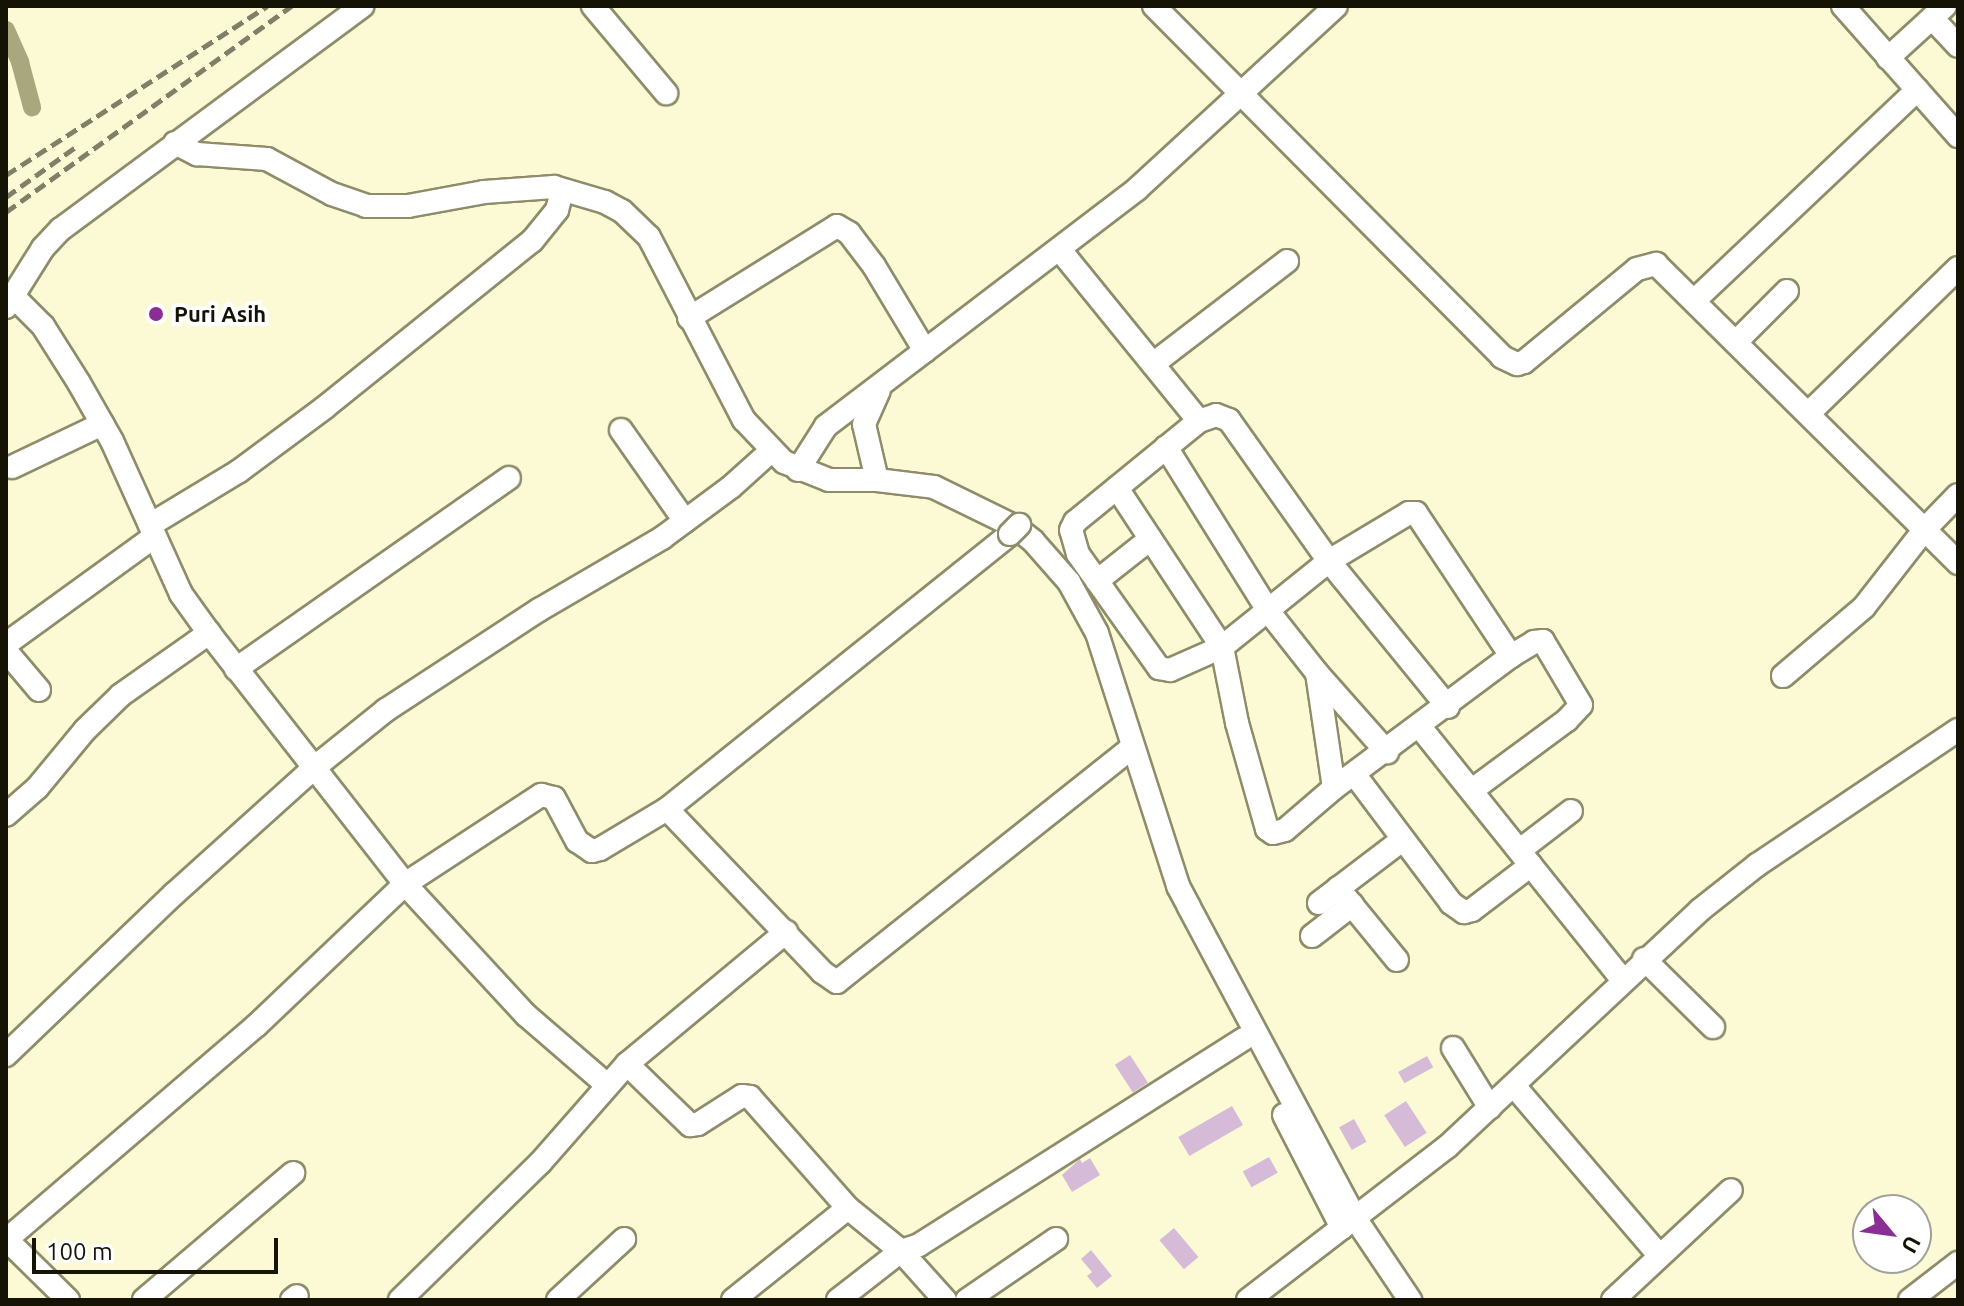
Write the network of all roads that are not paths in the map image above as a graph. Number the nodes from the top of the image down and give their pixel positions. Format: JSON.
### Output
{"nodes":[{"id":1,"x":362,"y":6,"type":"edge"},
{"id":2,"x":593,"y":6,"type":"edge"},
{"id":3,"x":1154,"y":6,"type":"edge"},
{"id":4,"x":1336,"y":6,"type":"edge"},
{"id":5,"x":1843,"y":6,"type":"edge"},
{"id":6,"x":1939,"y":12,"type":"edge"},
{"id":7,"x":1958,"y":46,"type":"edge"},
{"id":8,"x":1888,"y":58,"type":"junction"},
{"id":9,"x":1917,"y":90,"type":"junction"},
{"id":10,"x":666,"y":93,"type":"dead end"},
{"id":11,"x":1240,"y":93,"type":"junction"},
{"id":12,"x":1958,"y":136,"type":"edge"},
{"id":13,"x":175,"y":143,"type":"junction"},
{"id":14,"x":557,"y":197,"type":"junction"},
{"id":15,"x":1060,"y":250,"type":"junction"},
{"id":16,"x":1287,"y":261,"type":"dead end"},
{"id":17,"x":1958,"y":268,"type":"edge"},
{"id":18,"x":1787,"y":291,"type":"dead end"},
{"id":19,"x":1695,"y":300,"type":"junction"},
{"id":20,"x":10,"y":302,"type":"edge"},
{"id":21,"x":689,"y":318,"type":"junction"},
{"id":22,"x":1736,"y":342,"type":"junction"},
{"id":23,"x":925,"y":351,"type":"junction"},
{"id":24,"x":1153,"y":364,"type":"junction"},
{"id":25,"x":884,"y":382,"type":"junction"},
{"id":26,"x":1809,"y":413,"type":"junction"},
{"id":27,"x":1199,"y":421,"type":"junction"},
{"id":28,"x":102,"y":424,"type":"junction"},
{"id":29,"x":621,"y":430,"type":"dead end"},
{"id":30,"x":1166,"y":447,"type":"junction"},
{"id":31,"x":771,"y":451,"type":"junction"},
{"id":32,"x":12,"y":467,"type":"dead end"},
{"id":33,"x":798,"y":470,"type":"junction"},
{"id":34,"x":509,"y":478,"type":"dead end"},
{"id":35,"x":877,"y":480,"type":"junction"},
{"id":36,"x":1117,"y":488,"type":"junction"},
{"id":37,"x":1958,"y":495,"type":"edge"},
{"id":38,"x":685,"y":521,"type":"junction"},
{"id":39,"x":1925,"y":529,"type":"junction"},
{"id":40,"x":152,"y":531,"type":"junction"},
{"id":41,"x":1012,"y":531,"type":"junction"},
{"id":42,"x":1150,"y":539,"type":"junction"},
{"id":43,"x":1329,"y":561,"type":"junction"},
{"id":44,"x":1958,"y":563,"type":"edge"},
{"id":45,"x":1097,"y":581,"type":"junction"},
{"id":46,"x":1269,"y":612,"type":"junction"},
{"id":47,"x":209,"y":633,"type":"junction"},
{"id":48,"x":6,"y":644,"type":"edge"},
{"id":49,"x":1222,"y":647,"type":"junction"},
{"id":50,"x":6,"y":651,"type":"edge"},
{"id":51,"x":1511,"y":656,"type":"junction"},
{"id":52,"x":236,"y":669,"type":"junction"},
{"id":53,"x":1317,"y":673,"type":"junction"},
{"id":54,"x":1783,"y":676,"type":"dead end"},
{"id":55,"x":39,"y":690,"type":"dead end"},
{"id":56,"x":1448,"y":707,"type":"junction"},
{"id":57,"x":1420,"y":727,"type":"junction"},
{"id":58,"x":1958,"y":730,"type":"edge"},
{"id":59,"x":1129,"y":750,"type":"junction"},
{"id":60,"x":1387,"y":752,"type":"junction"},
{"id":61,"x":315,"y":767,"type":"junction"},
{"id":62,"x":1355,"y":775,"type":"junction"},
{"id":63,"x":1334,"y":788,"type":"junction"},
{"id":64,"x":1472,"y":790,"type":"junction"},
{"id":65,"x":667,"y":809,"type":"junction"},
{"id":66,"x":1571,"y":811,"type":"dead end"},
{"id":67,"x":6,"y":815,"type":"edge"},
{"id":68,"x":1402,"y":840,"type":"junction"},
{"id":69,"x":1526,"y":858,"type":"junction"},
{"id":70,"x":405,"y":884,"type":"junction"},
{"id":71,"x":1345,"y":897,"type":"junction"},
{"id":72,"x":1319,"y":903,"type":"dead end"},
{"id":73,"x":786,"y":932,"type":"junction"},
{"id":74,"x":1312,"y":936,"type":"dead end"},
{"id":75,"x":1644,"y":959,"type":"junction"},
{"id":76,"x":1397,"y":960,"type":"dead end"},
{"id":77,"x":1623,"y":980,"type":"junction"},
{"id":78,"x":1713,"y":1027,"type":"dead end"},
{"id":79,"x":1244,"y":1039,"type":"junction"},
{"id":80,"x":1453,"y":1048,"type":"dead end"},
{"id":81,"x":6,"y":1055,"type":"edge"},
{"id":82,"x":627,"y":1064,"type":"junction"},
{"id":83,"x":607,"y":1085,"type":"junction"},
{"id":84,"x":1515,"y":1087,"type":"junction"},
{"id":85,"x":1490,"y":1108,"type":"junction"},
{"id":86,"x":293,"y":1173,"type":"dead end"},
{"id":87,"x":1731,"y":1190,"type":"dead end"},
{"id":88,"x":848,"y":1208,"type":"junction"},
{"id":89,"x":1349,"y":1223,"type":"junction"},
{"id":90,"x":624,"y":1239,"type":"dead end"},
{"id":91,"x":1056,"y":1239,"type":"dead end"},
{"id":92,"x":6,"y":1240,"type":"edge"},
{"id":93,"x":901,"y":1251,"type":"junction"},
{"id":94,"x":1659,"y":1255,"type":"junction"},
{"id":95,"x":1958,"y":1263,"type":"edge"},
{"id":96,"x":1264,"y":1295,"type":"edge"},
{"id":97,"x":68,"y":1300,"type":"edge"},
{"id":98,"x":144,"y":1300,"type":"edge"},
{"id":99,"x":400,"y":1300,"type":"edge"},
{"id":100,"x":558,"y":1300,"type":"edge"},
{"id":101,"x":733,"y":1300,"type":"edge"},
{"id":102,"x":838,"y":1300,"type":"edge"},
{"id":103,"x":945,"y":1300,"type":"edge"},
{"id":104,"x":967,"y":1300,"type":"edge"},
{"id":105,"x":1410,"y":1300,"type":"edge"},
{"id":106,"x":1613,"y":1300,"type":"edge"},
{"id":107,"x":1910,"y":1300,"type":"edge"}],
"edges":[{"from":1,"to":13,"type":"street"},
{"from":2,"to":10,"type":"street"},
{"from":3,"to":11,"type":"street"},
{"from":4,"to":11,"type":"street"},
{"from":5,"to":8,"type":"street"},
{"from":6,"to":7,"type":"street"},
{"from":6,"to":8,"type":"street"},
{"from":8,"to":9,"type":"street"},
{"from":9,"to":12,"type":"street"},
{"from":9,"to":19,"type":"street"},
{"from":11,"to":15,"type":"street"},
{"from":11,"to":19,"type":"street"},
{"from":13,"to":14,"type":"street"},
{"from":13,"to":20,"type":"street"},
{"from":14,"to":21,"type":"street"},
{"from":14,"to":40,"type":"street"},
{"from":15,"to":23,"type":"street"},
{"from":15,"to":24,"type":"street"},
{"from":16,"to":24,"type":"street"},
{"from":17,"to":26,"type":"street"},
{"from":18,"to":22,"type":"street"},
{"from":19,"to":22,"type":"street"},
{"from":20,"to":28,"type":"street"},
{"from":21,"to":23,"type":"street"},
{"from":21,"to":31,"type":"street"},
{"from":22,"to":26,"type":"street"},
{"from":23,"to":25,"type":"street"},
{"from":24,"to":27,"type":"street"},
{"from":25,"to":33,"type":"street"},
{"from":25,"to":35,"type":"street"},
{"from":26,"to":39,"type":"street"},
{"from":27,"to":30,"type":"street"},
{"from":27,"to":43,"type":"street"},
{"from":28,"to":32,"type":"street"},
{"from":28,"to":40,"type":"street"},
{"from":29,"to":38,"type":"street"},
{"from":30,"to":36,"type":"street"},
{"from":30,"to":46,"type":"street"},
{"from":31,"to":33,"type":"street"},
{"from":31,"to":38,"type":"street"},
{"from":33,"to":35,"type":"street"},
{"from":34,"to":52,"type":"street"},
{"from":35,"to":41,"type":"street"},
{"from":36,"to":42,"type":"street"},
{"from":36,"to":45,"type":"street"},
{"from":37,"to":39,"type":"street"},
{"from":38,"to":61,"type":"street"},
{"from":39,"to":44,"type":"street"},
{"from":39,"to":54,"type":"street"},
{"from":40,"to":47,"type":"street"},
{"from":40,"to":48,"type":"street"},
{"from":41,"to":59,"type":"street"},
{"from":41,"to":65,"type":"street"},
{"from":41,"to":89,"type":"street"},
{"from":42,"to":45,"type":"street"},
{"from":42,"to":49,"type":"street"},
{"from":43,"to":46,"type":"street"},
{"from":43,"to":51,"type":"street"},
{"from":43,"to":56,"type":"street"},
{"from":45,"to":49,"type":"street"},
{"from":46,"to":49,"type":"street"},
{"from":46,"to":53,"type":"street"},
{"from":47,"to":52,"type":"street"},
{"from":47,"to":67,"type":"street"},
{"from":49,"to":63,"type":"street"},
{"from":50,"to":55,"type":"street"},
{"from":51,"to":56,"type":"street"},
{"from":51,"to":64,"type":"street"},
{"from":52,"to":61,"type":"street"},
{"from":53,"to":60,"type":"street"},
{"from":53,"to":63,"type":"street"},
{"from":56,"to":57,"type":"street"},
{"from":57,"to":60,"type":"street"},
{"from":57,"to":64,"type":"street"},
{"from":58,"to":75,"type":"street"},
{"from":59,"to":73,"type":"street"},
{"from":59,"to":79,"type":"street"},
{"from":60,"to":62,"type":"street"},
{"from":61,"to":70,"type":"street"},
{"from":61,"to":81,"type":"street"},
{"from":62,"to":63,"type":"street"},
{"from":62,"to":68,"type":"street"},
{"from":64,"to":69,"type":"street"},
{"from":65,"to":70,"type":"street"},
{"from":65,"to":73,"type":"street"},
{"from":66,"to":69,"type":"street"},
{"from":68,"to":69,"type":"street"},
{"from":68,"to":71,"type":"street"},
{"from":69,"to":77,"type":"street"},
{"from":70,"to":83,"type":"street"},
{"from":70,"to":92,"type":"street"},
{"from":71,"to":72,"type":"street"},
{"from":71,"to":74,"type":"street"},
{"from":71,"to":76,"type":"street"},
{"from":73,"to":82,"type":"street"},
{"from":75,"to":77,"type":"street"},
{"from":75,"to":78,"type":"street"},
{"from":77,"to":84,"type":"street"},
{"from":79,"to":89,"type":"street"},
{"from":79,"to":93,"type":"street"},
{"from":80,"to":85,"type":"street"},
{"from":82,"to":83,"type":"street"},
{"from":82,"to":88,"type":"street"},
{"from":83,"to":99,"type":"street"},
{"from":84,"to":85,"type":"street"},
{"from":84,"to":94,"type":"street"},
{"from":85,"to":89,"type":"street"},
{"from":86,"to":98,"type":"street"},
{"from":87,"to":94,"type":"street"},
{"from":88,"to":93,"type":"street"},
{"from":88,"to":101,"type":"street"},
{"from":89,"to":96,"type":"street"},
{"from":89,"to":105,"type":"street"},
{"from":90,"to":100,"type":"street"},
{"from":91,"to":104,"type":"street"},
{"from":92,"to":97,"type":"street"},
{"from":93,"to":102,"type":"street"},
{"from":93,"to":103,"type":"street"},
{"from":94,"to":106,"type":"street"},
{"from":95,"to":107,"type":"street"}]}
